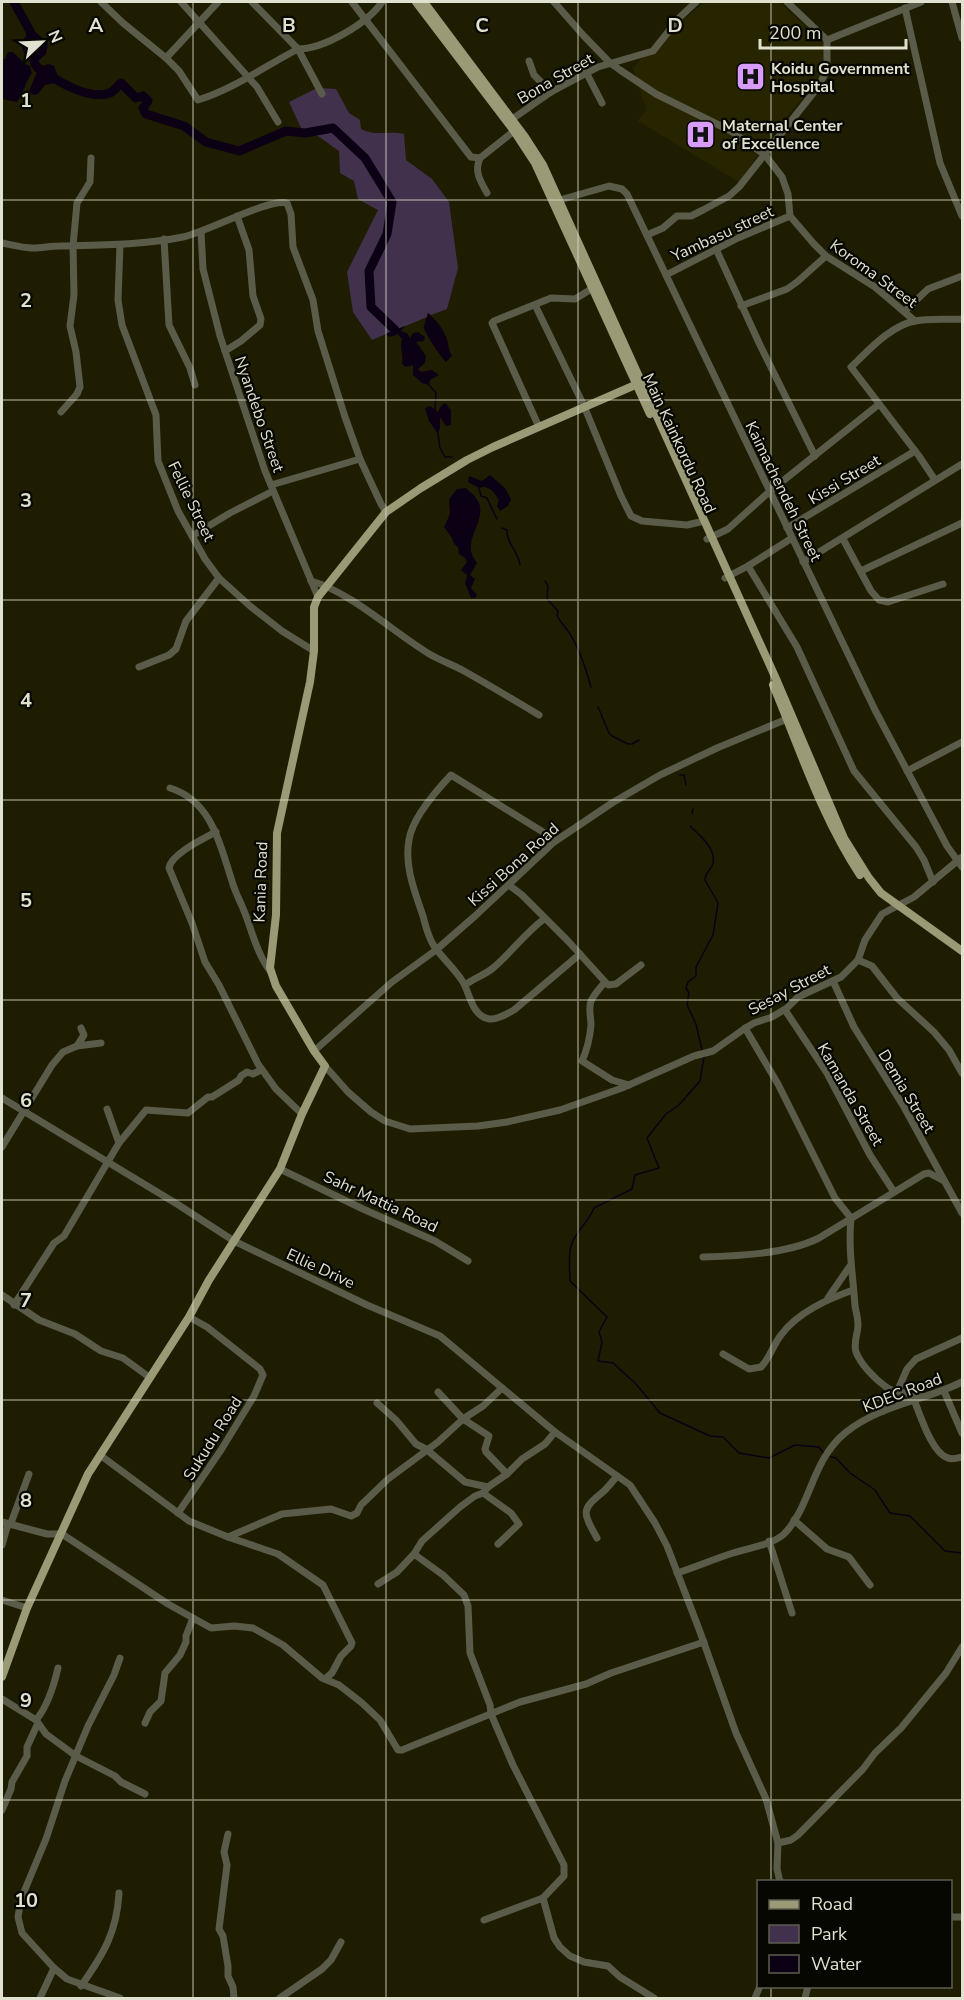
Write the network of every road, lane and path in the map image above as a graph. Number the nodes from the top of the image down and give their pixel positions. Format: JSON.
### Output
{"nodes":[{"id":1,"x":101,"y":2,"type":"edge"},
{"id":2,"x":181,"y":2,"type":"edge"},
{"id":3,"x":218,"y":2,"type":"edge"},
{"id":4,"x":252,"y":2,"type":"edge"},
{"id":5,"x":352,"y":2,"type":"edge"},
{"id":6,"x":382,"y":2,"type":"edge"},
{"id":7,"x":416,"y":2,"type":"edge"},
{"id":8,"x":424,"y":2,"type":"edge"},
{"id":9,"x":555,"y":2,"type":"edge"},
{"id":10,"x":696,"y":2,"type":"edge"},
{"id":11,"x":787,"y":2,"type":"edge"},
{"id":12,"x":921,"y":2,"type":"edge"},
{"id":13,"x":952,"y":2,"type":"edge"},
{"id":14,"x":904,"y":8,"type":"junction"},
{"id":15,"x":365,"y":19,"type":"junction"},
{"id":16,"x":200,"y":21,"type":"junction"},
{"id":17,"x":435,"y":21,"type":"junction"},
{"id":18,"x":963,"y":38,"type":"edge"},
{"id":19,"x":827,"y":40,"type":"junction"},
{"id":20,"x":298,"y":49,"type":"junction"},
{"id":21,"x":166,"y":58,"type":"junction"},
{"id":22,"x":529,"y":61,"type":"dead end"},
{"id":23,"x":610,"y":63,"type":"junction"},
{"id":24,"x":586,"y":72,"type":"junction"},
{"id":25,"x":250,"y":78,"type":"junction"},
{"id":26,"x":551,"y":92,"type":"junction"},
{"id":27,"x":322,"y":94,"type":"dead end"},
{"id":28,"x":602,"y":103,"type":"dead end"},
{"id":29,"x":509,"y":121,"type":"junction"},
{"id":30,"x":278,"y":122,"type":"dead end"},
{"id":31,"x":514,"y":131,"type":"junction"},
{"id":32,"x":765,"y":155,"type":"junction"},
{"id":33,"x":91,"y":158,"type":"dead end"},
{"id":34,"x":480,"y":158,"type":"junction"},
{"id":35,"x":487,"y":193,"type":"dead end"},
{"id":36,"x":556,"y":201,"type":"junction"},
{"id":37,"x":237,"y":216,"type":"junction"},
{"id":38,"x":790,"y":216,"type":"junction"},
{"id":39,"x":963,"y":216,"type":"edge"},
{"id":40,"x":201,"y":232,"type":"junction"},
{"id":41,"x":647,"y":235,"type":"junction"},
{"id":42,"x":164,"y":239,"type":"junction"},
{"id":43,"x":2,"y":243,"type":"edge"},
{"id":44,"x":577,"y":244,"type":"junction"},
{"id":45,"x":120,"y":245,"type":"junction"},
{"id":46,"x":73,"y":246,"type":"junction"},
{"id":47,"x":716,"y":249,"type":"junction"},
{"id":48,"x":826,"y":256,"type":"junction"},
{"id":49,"x":666,"y":275,"type":"junction"},
{"id":50,"x":963,"y":276,"type":"edge"},
{"id":51,"x":593,"y":288,"type":"junction"},
{"id":52,"x":535,"y":305,"type":"junction"},
{"id":53,"x":741,"y":306,"type":"junction"},
{"id":54,"x":905,"y":310,"type":"junction"},
{"id":55,"x":610,"y":318,"type":"junction"},
{"id":56,"x":963,"y":320,"type":"edge"},
{"id":57,"x":915,"y":321,"type":"junction"},
{"id":58,"x":225,"y":351,"type":"junction"},
{"id":59,"x":639,"y":383,"type":"junction"},
{"id":60,"x":195,"y":385,"type":"dead end"},
{"id":61,"x":878,"y":405,"type":"junction"},
{"id":62,"x":584,"y":406,"type":"junction"},
{"id":63,"x":61,"y":412,"type":"dead end"},
{"id":64,"x":539,"y":427,"type":"junction"},
{"id":65,"x":915,"y":451,"type":"junction"},
{"id":66,"x":815,"y":456,"type":"junction"},
{"id":67,"x":360,"y":459,"type":"junction"},
{"id":68,"x":963,"y":464,"type":"edge"},
{"id":69,"x":682,"y":476,"type":"junction"},
{"id":70,"x":935,"y":480,"type":"junction"},
{"id":71,"x":272,"y":488,"type":"junction"},
{"id":72,"x":769,"y":492,"type":"junction"},
{"id":73,"x":386,"y":512,"type":"junction"},
{"id":74,"x":700,"y":522,"type":"junction"},
{"id":75,"x":963,"y":523,"type":"edge"},
{"id":76,"x":787,"y":528,"type":"junction"},
{"id":77,"x":192,"y":536,"type":"junction"},
{"id":78,"x":710,"y":538,"type":"junction"},
{"id":79,"x":792,"y":538,"type":"junction"},
{"id":80,"x":843,"y":539,"type":"junction"},
{"id":81,"x":803,"y":562,"type":"junction"},
{"id":82,"x":748,"y":566,"type":"junction"},
{"id":83,"x":861,"y":571,"type":"junction"},
{"id":84,"x":727,"y":577,"type":"junction"},
{"id":85,"x":219,"y":578,"type":"junction"},
{"id":86,"x":311,"y":581,"type":"junction"},
{"id":87,"x":943,"y":584,"type":"dead end"},
{"id":88,"x":326,"y":586,"type":"junction"},
{"id":89,"x":318,"y":597,"type":"junction"},
{"id":90,"x":314,"y":651,"type":"junction"},
{"id":91,"x":139,"y":667,"type":"dead end"},
{"id":92,"x":775,"y":682,"type":"junction"},
{"id":93,"x":539,"y":715,"type":"dead end"},
{"id":94,"x":787,"y":719,"type":"junction"},
{"id":95,"x":795,"y":729,"type":"junction"},
{"id":96,"x":963,"y":742,"type":"edge"},
{"id":97,"x":907,"y":771,"type":"junction"},
{"id":98,"x":170,"y":789,"type":"dead end"},
{"id":99,"x":216,"y":832,"type":"junction"},
{"id":100,"x":554,"y":842,"type":"junction"},
{"id":101,"x":961,"y":861,"type":"edge"},
{"id":102,"x":933,"y":882,"type":"junction"},
{"id":103,"x":509,"y":885,"type":"junction"},
{"id":104,"x":898,"y":908,"type":"junction"},
{"id":105,"x":544,"y":919,"type":"junction"},
{"id":106,"x":436,"y":950,"type":"junction"},
{"id":107,"x":963,"y":951,"type":"edge"},
{"id":108,"x":580,"y":954,"type":"junction"},
{"id":109,"x":858,"y":960,"type":"junction"},
{"id":110,"x":641,"y":965,"type":"dead end"},
{"id":111,"x":272,"y":973,"type":"junction"},
{"id":112,"x":833,"y":981,"type":"junction"},
{"id":113,"x":605,"y":982,"type":"junction"},
{"id":114,"x":465,"y":985,"type":"junction"},
{"id":115,"x":785,"y":1010,"type":"junction"},
{"id":116,"x":81,"y":1028,"type":"dead end"},
{"id":117,"x":745,"y":1028,"type":"junction"},
{"id":118,"x":101,"y":1043,"type":"dead end"},
{"id":119,"x":77,"y":1046,"type":"junction"},
{"id":120,"x":314,"y":1051,"type":"junction"},
{"id":121,"x":325,"y":1066,"type":"junction"},
{"id":122,"x":261,"y":1070,"type":"junction"},
{"id":123,"x":963,"y":1073,"type":"edge"},
{"id":124,"x":629,"y":1085,"type":"junction"},
{"id":125,"x":2,"y":1098,"type":"edge"},
{"id":126,"x":107,"y":1109,"type":"dead end"},
{"id":127,"x":24,"y":1113,"type":"junction"},
{"id":128,"x":302,"y":1114,"type":"junction"},
{"id":129,"x":119,"y":1143,"type":"junction"},
{"id":130,"x":2,"y":1147,"type":"edge"},
{"id":131,"x":107,"y":1161,"type":"junction"},
{"id":132,"x":280,"y":1169,"type":"junction"},
{"id":133,"x":945,"y":1182,"type":"junction"},
{"id":134,"x":894,"y":1192,"type":"junction"},
{"id":135,"x":963,"y":1213,"type":"edge"},
{"id":136,"x":851,"y":1218,"type":"junction"},
{"id":137,"x":234,"y":1241,"type":"junction"},
{"id":138,"x":703,"y":1257,"type":"dead end"},
{"id":139,"x":468,"y":1261,"type":"dead end"},
{"id":140,"x":850,"y":1266,"type":"junction"},
{"id":141,"x":853,"y":1290,"type":"junction"},
{"id":142,"x":2,"y":1295,"type":"edge"},
{"id":143,"x":828,"y":1299,"type":"junction"},
{"id":144,"x":14,"y":1305,"type":"junction"},
{"id":145,"x":189,"y":1317,"type":"junction"},
{"id":146,"x":963,"y":1338,"type":"edge"},
{"id":147,"x":723,"y":1354,"type":"dead end"},
{"id":148,"x":149,"y":1377,"type":"junction"},
{"id":149,"x":963,"y":1382,"type":"edge"},
{"id":150,"x":502,"y":1388,"type":"junction"},
{"id":151,"x":944,"y":1391,"type":"junction"},
{"id":152,"x":438,"y":1392,"type":"dead end"},
{"id":153,"x":896,"y":1392,"type":"junction"},
{"id":154,"x":918,"y":1398,"type":"junction"},
{"id":155,"x":377,"y":1403,"type":"dead end"},
{"id":156,"x":883,"y":1411,"type":"junction"},
{"id":157,"x":463,"y":1419,"type":"junction"},
{"id":158,"x":555,"y":1432,"type":"junction"},
{"id":159,"x":963,"y":1433,"type":"edge"},
{"id":160,"x":426,"y":1449,"type":"junction"},
{"id":161,"x":100,"y":1455,"type":"junction"},
{"id":162,"x":963,"y":1457,"type":"edge"},
{"id":163,"x":29,"y":1474,"type":"dead end"},
{"id":164,"x":507,"y":1474,"type":"junction"},
{"id":165,"x":617,"y":1476,"type":"junction"},
{"id":166,"x":486,"y":1490,"type":"junction"},
{"id":167,"x":178,"y":1513,"type":"junction"},
{"id":168,"x":794,"y":1520,"type":"junction"},
{"id":169,"x":2,"y":1521,"type":"edge"},
{"id":170,"x":11,"y":1523,"type":"junction"},
{"id":171,"x":47,"y":1534,"type":"junction"},
{"id":172,"x":62,"y":1534,"type":"junction"},
{"id":173,"x":228,"y":1537,"type":"junction"},
{"id":174,"x":597,"y":1539,"type":"dead end"},
{"id":175,"x":769,"y":1541,"type":"junction"},
{"id":176,"x":57,"y":1543,"type":"junction"},
{"id":177,"x":498,"y":1544,"type":"dead end"},
{"id":178,"x":2,"y":1545,"type":"edge"},
{"id":179,"x":414,"y":1554,"type":"junction"},
{"id":180,"x":677,"y":1573,"type":"junction"},
{"id":181,"x":378,"y":1584,"type":"dead end"},
{"id":182,"x":870,"y":1585,"type":"dead end"},
{"id":183,"x":2,"y":1600,"type":"edge"},
{"id":184,"x":27,"y":1608,"type":"junction"},
{"id":185,"x":792,"y":1612,"type":"dead end"},
{"id":186,"x":193,"y":1618,"type":"junction"},
{"id":187,"x":704,"y":1642,"type":"junction"},
{"id":188,"x":963,"y":1647,"type":"edge"},
{"id":189,"x":120,"y":1658,"type":"dead end"},
{"id":190,"x":58,"y":1668,"type":"dead end"},
{"id":191,"x":2,"y":1677,"type":"edge"},
{"id":192,"x":325,"y":1679,"type":"junction"},
{"id":193,"x":2,"y":1699,"type":"edge"},
{"id":194,"x":491,"y":1714,"type":"junction"},
{"id":195,"x":37,"y":1721,"type":"junction"},
{"id":196,"x":145,"y":1723,"type":"dead end"},
{"id":197,"x":76,"y":1756,"type":"junction"},
{"id":198,"x":145,"y":1794,"type":"dead end"},
{"id":199,"x":2,"y":1810,"type":"edge"},
{"id":200,"x":228,"y":1834,"type":"dead end"},
{"id":201,"x":778,"y":1843,"type":"junction"},
{"id":202,"x":780,"y":1880,"type":"edge"},
{"id":203,"x":119,"y":1893,"type":"dead end"},
{"id":204,"x":543,"y":1898,"type":"junction"},
{"id":205,"x":484,"y":1920,"type":"dead end"},
{"id":206,"x":341,"y":1942,"type":"dead end"},
{"id":207,"x":54,"y":1968,"type":"junction"},
{"id":208,"x":81,"y":1986,"type":"junction"},
{"id":209,"x":40,"y":1998,"type":"edge"},
{"id":210,"x":120,"y":1998,"type":"edge"},
{"id":211,"x":234,"y":1998,"type":"edge"},
{"id":212,"x":280,"y":1998,"type":"edge"},
{"id":213,"x":654,"y":1998,"type":"edge"}],
"edges":[{"from":1,"to":21,"type":"street"},
{"from":2,"to":16,"type":"street"},
{"from":3,"to":16,"type":"street"},
{"from":4,"to":20,"type":"street"},
{"from":5,"to":15,"type":"street"},
{"from":6,"to":15,"type":"street"},
{"from":7,"to":17,"type":"main road"},
{"from":8,"to":17,"type":"main road"},
{"from":9,"to":23,"type":"street"},
{"from":10,"to":23,"type":"street","name":"Bona Street"},
{"from":11,"to":19,"type":"street"},
{"from":12,"to":14,"type":"street"},
{"from":13,"to":18,"type":"street"},
{"from":14,"to":19,"type":"street"},
{"from":14,"to":39,"type":"street"},
{"from":15,"to":20,"type":"street"},
{"from":15,"to":34,"type":"street"},
{"from":16,"to":21,"type":"street"},
{"from":16,"to":25,"type":"street"},
{"from":17,"to":29,"type":"main road"},
{"from":17,"to":29,"type":"main road"},
{"from":19,"to":32,"type":"street"},
{"from":20,"to":25,"type":"street"},
{"from":20,"to":27,"type":"street"},
{"from":21,"to":25,"type":"street"},
{"from":22,"to":26,"type":"street"},
{"from":23,"to":24,"type":"street","name":"Bona Street"},
{"from":23,"to":32,"type":"street"},
{"from":24,"to":26,"type":"street","name":"Bona Street"},
{"from":24,"to":28,"type":"street"},
{"from":25,"to":30,"type":"street"},
{"from":26,"to":29,"type":"street","name":"Bona Street"},
{"from":29,"to":31,"type":"main road"},
{"from":29,"to":36,"type":"main road"},
{"from":31,"to":34,"type":"street"},
{"from":31,"to":36,"type":"main road"},
{"from":32,"to":38,"type":"street"},
{"from":32,"to":41,"type":"street"},
{"from":33,"to":46,"type":"street"},
{"from":34,"to":35,"type":"street"},
{"from":36,"to":41,"type":"street","name":"Kaimachendeh Street"},
{"from":36,"to":44,"type":"main road"},
{"from":37,"to":40,"type":"street"},
{"from":37,"to":58,"type":"street"},
{"from":37,"to":67,"type":"street"},
{"from":38,"to":47,"type":"street","name":"Yambasu street"},
{"from":38,"to":48,"type":"street","name":"Koroma Street"},
{"from":40,"to":42,"type":"street"},
{"from":40,"to":58,"type":"street","name":"Nyandebo Street"},
{"from":41,"to":49,"type":"street","name":"Kaimachendeh Street"},
{"from":42,"to":45,"type":"street"},
{"from":42,"to":60,"type":"street"},
{"from":43,"to":46,"type":"street"},
{"from":44,"to":51,"type":"main road"},
{"from":44,"to":55,"type":"main road"},
{"from":45,"to":46,"type":"street"},
{"from":45,"to":77,"type":"street","name":"Fellie Street"},
{"from":46,"to":63,"type":"street"},
{"from":47,"to":49,"type":"street","name":"Yambasu street"},
{"from":47,"to":53,"type":"street"},
{"from":48,"to":53,"type":"street"},
{"from":48,"to":54,"type":"street","name":"Koroma Street"},
{"from":49,"to":72,"type":"street","name":"Kaimachendeh Street"},
{"from":50,"to":54,"type":"street"},
{"from":51,"to":52,"type":"street"},
{"from":51,"to":55,"type":"main road"},
{"from":52,"to":62,"type":"street"},
{"from":52,"to":64,"type":"street"},
{"from":53,"to":66,"type":"street"},
{"from":54,"to":57,"type":"street","name":"Koroma Street"},
{"from":55,"to":59,"type":"main road","name":"Main Kainkordu Road"},
{"from":56,"to":57,"type":"street"},
{"from":57,"to":61,"type":"street"},
{"from":58,"to":71,"type":"street","name":"Nyandebo Street"},
{"from":59,"to":62,"type":"main road"},
{"from":59,"to":69,"type":"main road","name":"Main Kainkordu Road"},
{"from":61,"to":65,"type":"street"},
{"from":61,"to":66,"type":"street"},
{"from":62,"to":64,"type":"main road"},
{"from":62,"to":74,"type":"street"},
{"from":64,"to":73,"type":"main road"},
{"from":65,"to":70,"type":"street"},
{"from":65,"to":76,"type":"street","name":"Kissi Street"},
{"from":66,"to":72,"type":"street"},
{"from":67,"to":71,"type":"street"},
{"from":67,"to":73,"type":"street"},
{"from":68,"to":70,"type":"street"},
{"from":69,"to":74,"type":"main road","name":"Main Kainkordu Road"},
{"from":69,"to":78,"type":"main road"},
{"from":70,"to":80,"type":"street"},
{"from":71,"to":77,"type":"street"},
{"from":71,"to":86,"type":"street","name":"Nyandebo Street"},
{"from":72,"to":76,"type":"street","name":"Kaimachendeh Street"},
{"from":72,"to":78,"type":"street"},
{"from":73,"to":88,"type":"main road"},
{"from":74,"to":78,"type":"main road","name":"Main Kainkordu Road"},
{"from":75,"to":83,"type":"street"},
{"from":76,"to":79,"type":"street","name":"Kaimachendeh Street"},
{"from":77,"to":85,"type":"street","name":"Fellie Street"},
{"from":78,"to":84,"type":"main road"},
{"from":79,"to":81,"type":"street","name":"Kaimachendeh Street"},
{"from":79,"to":82,"type":"street"},
{"from":80,"to":81,"type":"street"},
{"from":80,"to":83,"type":"street"},
{"from":81,"to":97,"type":"street","name":"Kaimachendeh Street"},
{"from":82,"to":84,"type":"street"},
{"from":82,"to":102,"type":"street"},
{"from":83,"to":87,"type":"street"},
{"from":84,"to":92,"type":"main road"},
{"from":85,"to":90,"type":"street","name":"Fellie Street"},
{"from":85,"to":91,"type":"street"},
{"from":86,"to":88,"type":"street"},
{"from":86,"to":89,"type":"street","name":"Nyandebo Street"},
{"from":88,"to":89,"type":"main road"},
{"from":88,"to":93,"type":"street"},
{"from":89,"to":90,"type":"main road","name":"Kania Road"},
{"from":90,"to":111,"type":"main road","name":"Kania Road"},
{"from":92,"to":94,"type":"main road"},
{"from":92,"to":95,"type":"main road"},
{"from":94,"to":95,"type":"main road"},
{"from":94,"to":100,"type":"street","name":"Kissi Bona Road"},
{"from":95,"to":104,"type":"main road"},
{"from":96,"to":97,"type":"street"},
{"from":97,"to":101,"type":"street","name":"Kaimachendeh Street"},
{"from":98,"to":99,"type":"street"},
{"from":99,"to":111,"type":"street"},
{"from":99,"to":122,"type":"street"},
{"from":100,"to":103,"type":"street","name":"Kissi Bona Road"},
{"from":100,"to":106,"type":"street"},
{"from":101,"to":102,"type":"street","name":"Sesay Street"},
{"from":102,"to":104,"type":"street","name":"Sesay Street"},
{"from":103,"to":105,"type":"street"},
{"from":103,"to":106,"type":"street","name":"Kissi Bona Road"},
{"from":104,"to":107,"type":"main road"},
{"from":104,"to":109,"type":"street","name":"Sesay Street"},
{"from":105,"to":108,"type":"street"},
{"from":105,"to":114,"type":"street"},
{"from":106,"to":114,"type":"street"},
{"from":106,"to":120,"type":"street","name":"Kissi Bona Road"},
{"from":108,"to":113,"type":"street"},
{"from":108,"to":114,"type":"street"},
{"from":109,"to":112,"type":"street","name":"Sesay Street"},
{"from":109,"to":123,"type":"street"},
{"from":110,"to":113,"type":"street"},
{"from":111,"to":120,"type":"main road","name":"Kania Road"},
{"from":112,"to":115,"type":"street","name":"Sesay Street"},
{"from":112,"to":133,"type":"street","name":"Demia Street"},
{"from":113,"to":124,"type":"street"},
{"from":115,"to":117,"type":"street","name":"Sesay Street"},
{"from":115,"to":134,"type":"street","name":"Kamanda Street"},
{"from":116,"to":119,"type":"street"},
{"from":117,"to":124,"type":"street","name":"Sesay Street"},
{"from":117,"to":136,"type":"street"},
{"from":118,"to":119,"type":"street"},
{"from":119,"to":127,"type":"street"},
{"from":120,"to":121,"type":"main road","name":"Kania Road"},
{"from":121,"to":124,"type":"street","name":"Sesay Street"},
{"from":121,"to":128,"type":"main road"},
{"from":122,"to":128,"type":"street"},
{"from":122,"to":129,"type":"street"},
{"from":125,"to":127,"type":"street","name":"Ellie Drive"},
{"from":126,"to":129,"type":"street"},
{"from":127,"to":130,"type":"street"},
{"from":127,"to":131,"type":"street","name":"Ellie Drive"},
{"from":128,"to":132,"type":"main road"},
{"from":129,"to":131,"type":"street"},
{"from":131,"to":137,"type":"street","name":"Ellie Drive"},
{"from":131,"to":144,"type":"street"},
{"from":132,"to":137,"type":"main road"},
{"from":132,"to":139,"type":"street","name":"Sahr Mattia Road"},
{"from":133,"to":134,"type":"street"},
{"from":133,"to":135,"type":"street","name":"Demia Street"},
{"from":134,"to":136,"type":"street"},
{"from":136,"to":138,"type":"street"},
{"from":136,"to":140,"type":"street"},
{"from":137,"to":145,"type":"main road"},
{"from":137,"to":150,"type":"street","name":"Ellie Drive"},
{"from":140,"to":141,"type":"street"},
{"from":140,"to":143,"type":"street"},
{"from":141,"to":143,"type":"street"},
{"from":141,"to":153,"type":"street"},
{"from":142,"to":144,"type":"street"},
{"from":143,"to":147,"type":"street"},
{"from":144,"to":148,"type":"street"},
{"from":145,"to":148,"type":"main road"},
{"from":145,"to":167,"type":"street","name":"Sukudu Road"},
{"from":146,"to":153,"type":"street"},
{"from":148,"to":161,"type":"main road"},
{"from":149,"to":151,"type":"street","name":"KDEC Road"},
{"from":150,"to":157,"type":"street"},
{"from":150,"to":158,"type":"street","name":"Ellie Drive"},
{"from":151,"to":154,"type":"street","name":"KDEC Road"},
{"from":151,"to":159,"type":"street"},
{"from":152,"to":157,"type":"street"},
{"from":153,"to":154,"type":"street"},
{"from":153,"to":156,"type":"street"},
{"from":154,"to":156,"type":"street","name":"KDEC Road"},
{"from":154,"to":162,"type":"street"},
{"from":155,"to":160,"type":"street"},
{"from":156,"to":168,"type":"street","name":"KDEC Road"},
{"from":157,"to":160,"type":"street"},
{"from":157,"to":164,"type":"street"},
{"from":158,"to":164,"type":"street"},
{"from":158,"to":165,"type":"street","name":"Ellie Drive"},
{"from":160,"to":166,"type":"street"},
{"from":160,"to":173,"type":"street"},
{"from":161,"to":167,"type":"street"},
{"from":161,"to":172,"type":"main road"},
{"from":163,"to":170,"type":"street"},
{"from":164,"to":166,"type":"street"},
{"from":165,"to":174,"type":"street"},
{"from":165,"to":180,"type":"street","name":"Ellie Drive"},
{"from":166,"to":177,"type":"street"},
{"from":166,"to":179,"type":"street"},
{"from":167,"to":173,"type":"street"},
{"from":168,"to":175,"type":"street"},
{"from":168,"to":182,"type":"street"},
{"from":169,"to":170,"type":"street"},
{"from":170,"to":171,"type":"street"},
{"from":170,"to":178,"type":"street"},
{"from":171,"to":172,"type":"street"},
{"from":171,"to":176,"type":"street"},
{"from":172,"to":176,"type":"main road"},
{"from":172,"to":186,"type":"street"},
{"from":173,"to":192,"type":"street"},
{"from":175,"to":180,"type":"street"},
{"from":175,"to":185,"type":"street"},
{"from":176,"to":184,"type":"main road"},
{"from":179,"to":181,"type":"street"},
{"from":179,"to":194,"type":"street"},
{"from":180,"to":187,"type":"street","name":"Ellie Drive"},
{"from":183,"to":184,"type":"street"},
{"from":184,"to":191,"type":"main road"},
{"from":186,"to":192,"type":"street"},
{"from":186,"to":196,"type":"street"},
{"from":187,"to":194,"type":"street"},
{"from":187,"to":201,"type":"street","name":"Ellie Drive"},
{"from":188,"to":201,"type":"street"},
{"from":189,"to":197,"type":"street"},
{"from":190,"to":195,"type":"street"},
{"from":192,"to":194,"type":"street"},
{"from":193,"to":195,"type":"street"},
{"from":194,"to":204,"type":"street"},
{"from":195,"to":197,"type":"street"},
{"from":195,"to":199,"type":"street"},
{"from":197,"to":198,"type":"street"},
{"from":197,"to":207,"type":"street"},
{"from":200,"to":211,"type":"street"},
{"from":201,"to":202,"type":"street","name":"Ellie Drive"},
{"from":203,"to":208,"type":"street"},
{"from":204,"to":205,"type":"street"},
{"from":204,"to":213,"type":"street"},
{"from":206,"to":212,"type":"street"},
{"from":207,"to":208,"type":"street"},
{"from":207,"to":209,"type":"street"},
{"from":208,"to":210,"type":"street"}]}
